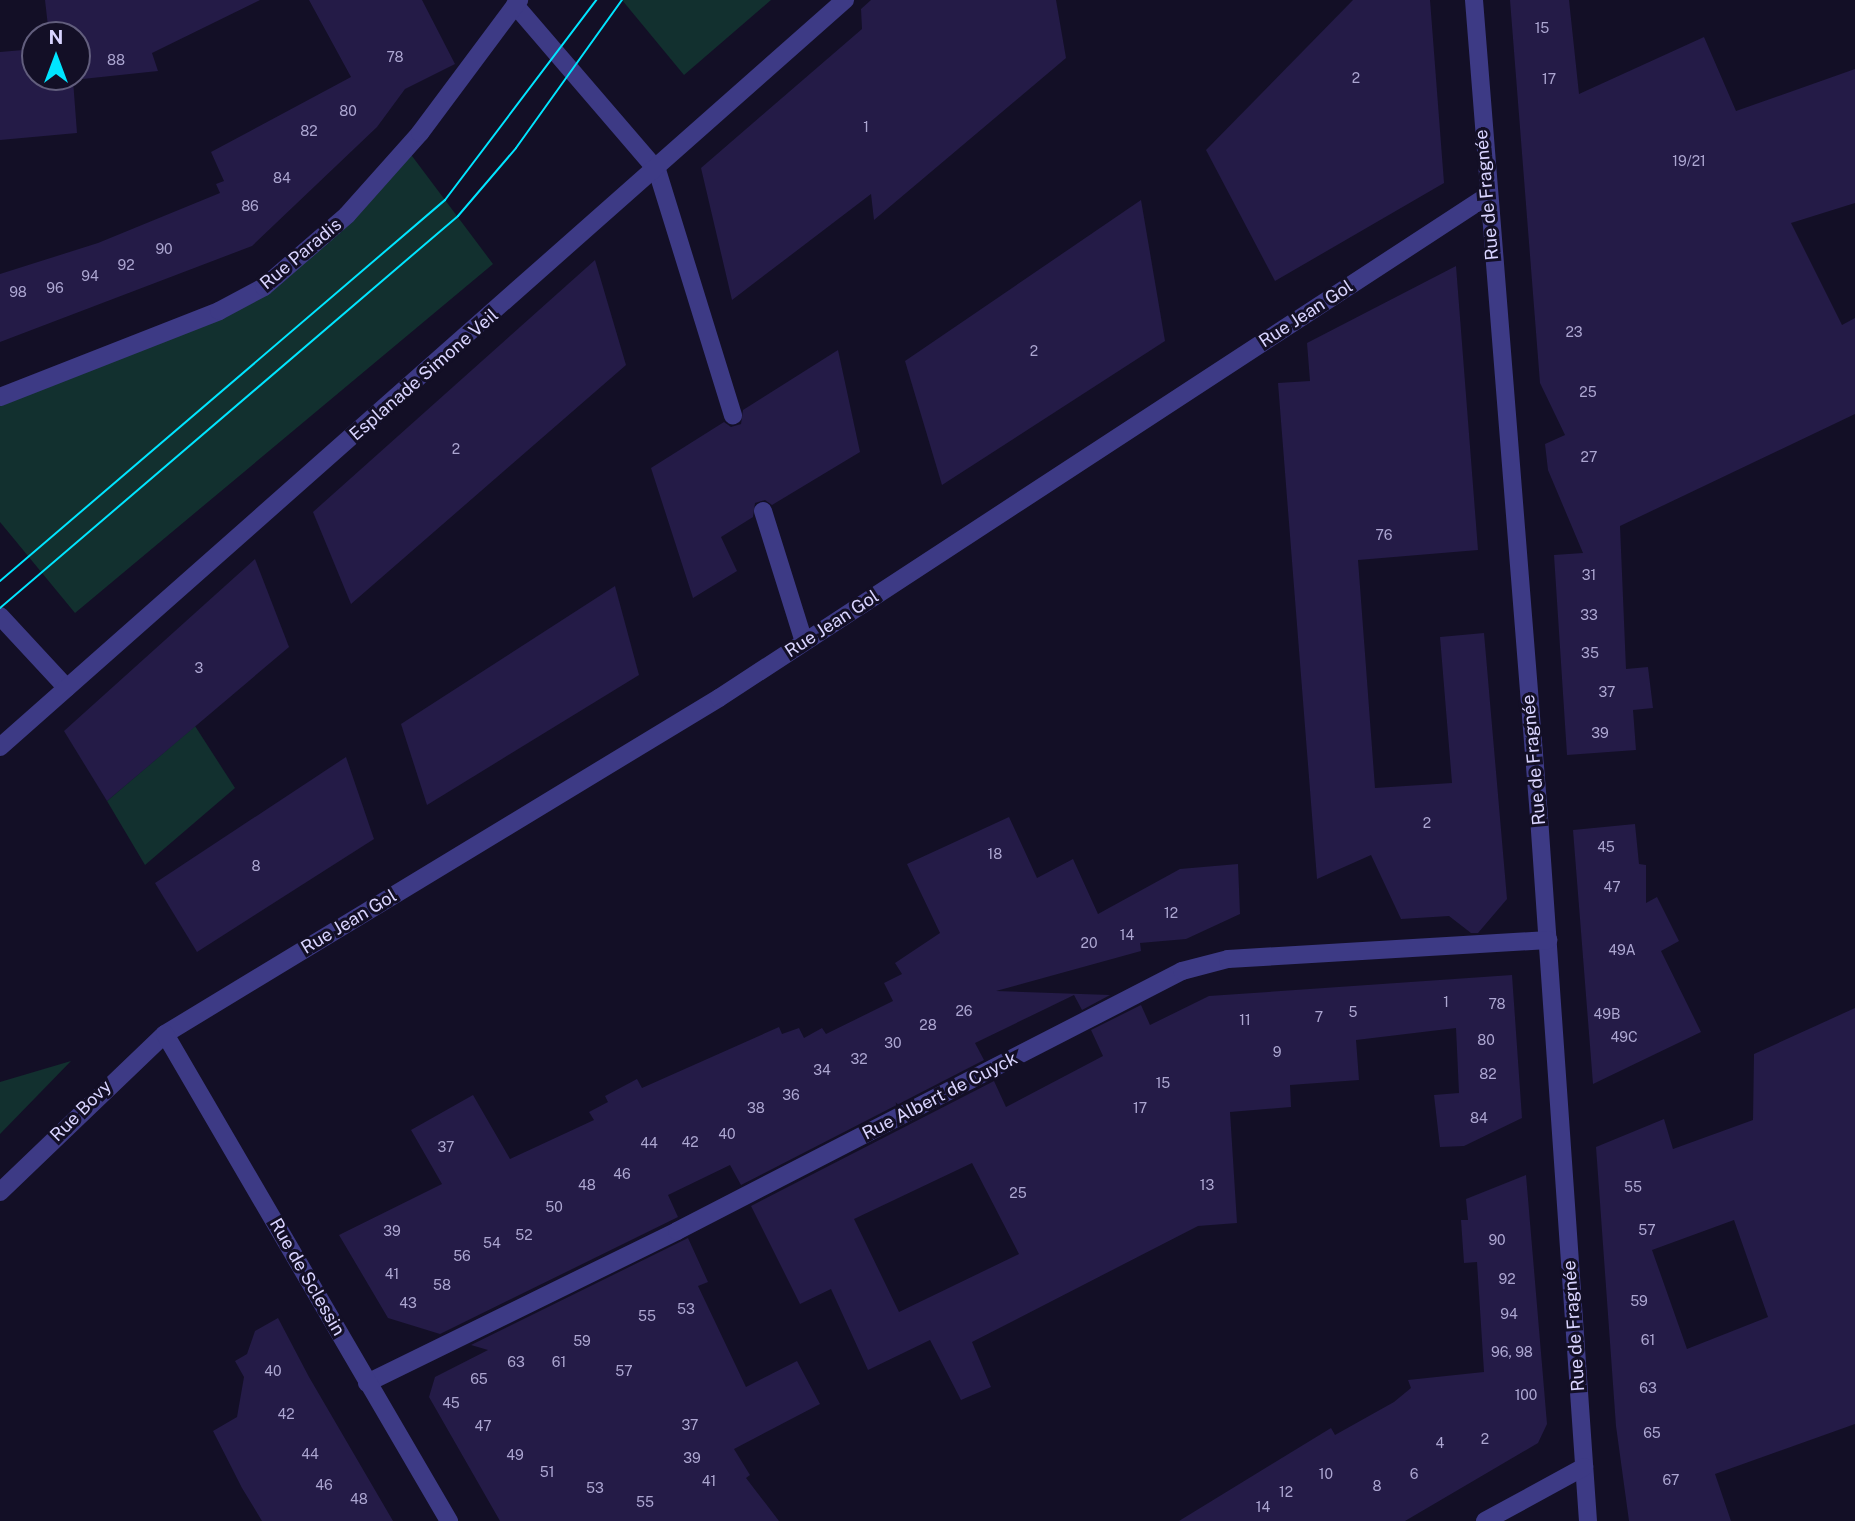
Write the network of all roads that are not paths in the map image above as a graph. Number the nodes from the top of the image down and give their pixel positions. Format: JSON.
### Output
{"nodes":[{"id":1,"x":845,"y":0,"type":"edge"},
{"id":2,"x":1474,"y":0,"type":"edge"},
{"id":3,"x":517,"y":3,"type":"edge"},
{"id":4,"x":657,"y":170,"type":"junction"},
{"id":5,"x":1487,"y":196,"type":"junction"},
{"id":6,"x":0,"y":397,"type":"edge"},
{"id":7,"x":733,"y":416,"type":"dead end"},
{"id":8,"x":763,"y":511,"type":"dead end"},
{"id":9,"x":0,"y":616,"type":"edge"},
{"id":10,"x":803,"y":642,"type":"junction"},
{"id":11,"x":67,"y":688,"type":"junction"},
{"id":12,"x":0,"y":747,"type":"edge"},
{"id":13,"x":1548,"y":940,"type":"junction"},
{"id":14,"x":165,"y":1034,"type":"junction"},
{"id":15,"x":0,"y":1192,"type":"edge"},
{"id":16,"x":367,"y":1383,"type":"junction"},
{"id":17,"x":1584,"y":1467,"type":"junction"},
{"id":18,"x":449,"y":1521,"type":"edge"},
{"id":19,"x":1485,"y":1521,"type":"edge"},
{"id":20,"x":1588,"y":1521,"type":"edge"}],
"edges":[{"from":1,"to":4,"type":"street","name":"Esplanade Simone Veil"},
{"from":2,"to":5,"type":"street","name":"Rue de Fragnée"},
{"from":3,"to":4,"type":"street"},
{"from":3,"to":6,"type":"street","name":"Rue Paradis"},
{"from":4,"to":7,"type":"street"},
{"from":4,"to":11,"type":"street","name":"Esplanade Simone Veil"},
{"from":5,"to":10,"type":"street","name":"Rue Jean Gol"},
{"from":5,"to":13,"type":"street","name":"Rue de Fragnée"},
{"from":8,"to":10,"type":"street"},
{"from":9,"to":11,"type":"street"},
{"from":10,"to":14,"type":"street","name":"Rue Jean Gol"},
{"from":11,"to":12,"type":"street","name":"Esplanade Simone Veil"},
{"from":13,"to":16,"type":"street","name":"Rue Albert de Cuyck"},
{"from":13,"to":17,"type":"street","name":"Rue de Fragnée"},
{"from":14,"to":15,"type":"street","name":"Rue Bovy"},
{"from":14,"to":16,"type":"street","name":"Rue de Sclessin"},
{"from":16,"to":18,"type":"street","name":"Rue de Sclessin"},
{"from":17,"to":19,"type":"street"},
{"from":17,"to":20,"type":"street","name":"Rue de Fragnée"}]}
